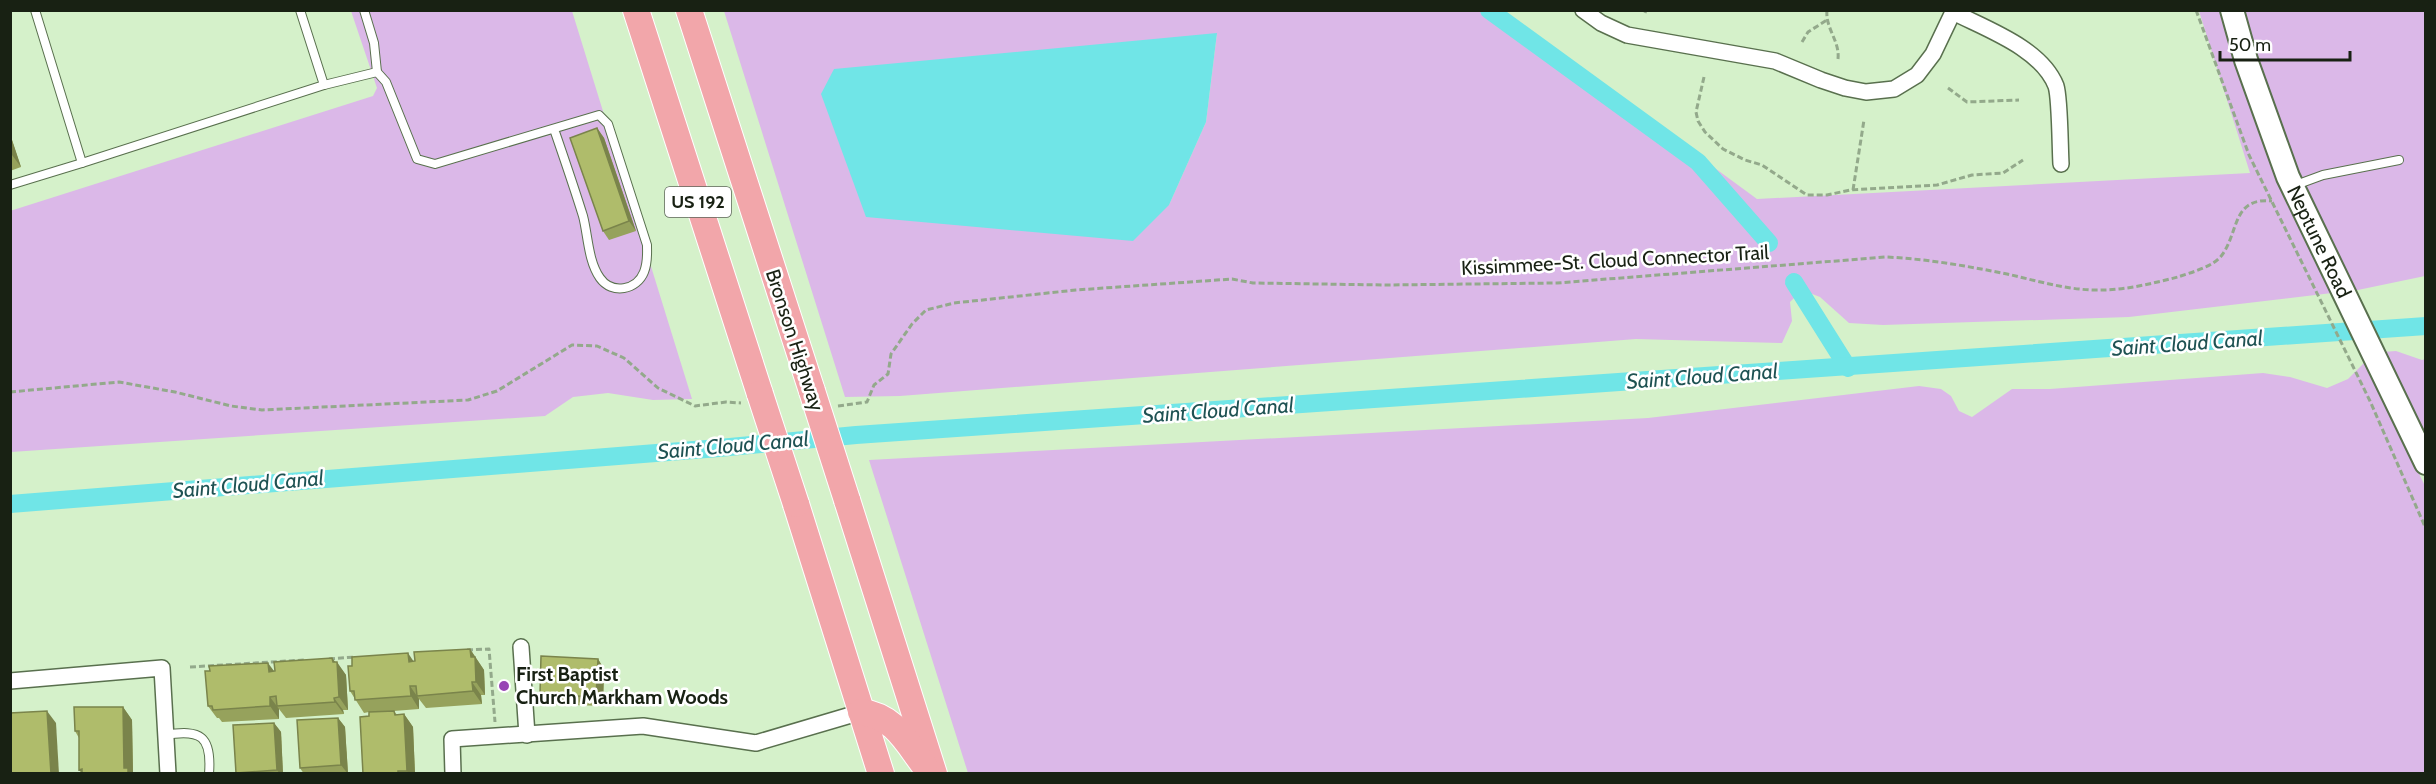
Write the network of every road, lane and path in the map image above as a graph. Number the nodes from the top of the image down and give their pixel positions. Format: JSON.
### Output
{"nodes":[{"id":1,"x":35,"y":10,"type":"edge"},
{"id":2,"x":300,"y":10,"type":"edge"},
{"id":3,"x":364,"y":10,"type":"edge"},
{"id":4,"x":636,"y":10,"type":"edge"},
{"id":5,"x":689,"y":10,"type":"edge"},
{"id":6,"x":1583,"y":10,"type":"edge"},
{"id":7,"x":1827,"y":10,"type":"edge"},
{"id":8,"x":2196,"y":10,"type":"edge"},
{"id":9,"x":2232,"y":10,"type":"edge"},
{"id":10,"x":1953,"y":11,"type":"edge"},
{"id":11,"x":1827,"y":20,"type":"junction"},
{"id":12,"x":1802,"y":42,"type":"dead end"},
{"id":13,"x":1838,"y":59,"type":"dead end"},
{"id":14,"x":376,"y":72,"type":"junction"},
{"id":15,"x":1704,"y":77,"type":"dead end"},
{"id":16,"x":324,"y":85,"type":"junction"},
{"id":17,"x":1948,"y":88,"type":"dead end"},
{"id":18,"x":2019,"y":100,"type":"dead end"},
{"id":19,"x":1864,"y":120,"type":"dead end"},
{"id":20,"x":554,"y":129,"type":"junction"},
{"id":21,"x":2023,"y":160,"type":"dead end"},
{"id":22,"x":2399,"y":160,"type":"dead end"},
{"id":23,"x":82,"y":163,"type":"junction"},
{"id":24,"x":2061,"y":164,"type":"dead end"},
{"id":25,"x":10,"y":185,"type":"edge"},
{"id":26,"x":2293,"y":187,"type":"junction"},
{"id":27,"x":1853,"y":190,"type":"junction"},
{"id":28,"x":2272,"y":201,"type":"junction"},
{"id":29,"x":10,"y":392,"type":"edge"},
{"id":30,"x":867,"y":402,"type":"dead end"},
{"id":31,"x":695,"y":406,"type":"dead end"},
{"id":32,"x":2426,"y":463,"type":"edge"},
{"id":33,"x":2426,"y":529,"type":"edge"},
{"id":34,"x":521,"y":647,"type":"dead end"},
{"id":35,"x":465,"y":650,"type":"edge"},
{"id":36,"x":357,"y":657,"type":"edge"},
{"id":37,"x":321,"y":659,"type":"edge"},
{"id":38,"x":309,"y":660,"type":"edge"},
{"id":39,"x":189,"y":667,"type":"dead end"},
{"id":40,"x":10,"y":681,"type":"edge"},
{"id":41,"x":861,"y":712,"type":"junction"},
{"id":42,"x":165,"y":735,"type":"junction"},
{"id":43,"x":527,"y":735,"type":"junction"},
{"id":44,"x":496,"y":736,"type":"junction"},
{"id":45,"x":168,"y":774,"type":"edge"},
{"id":46,"x":209,"y":774,"type":"edge"},
{"id":47,"x":453,"y":774,"type":"edge"},
{"id":48,"x":881,"y":774,"type":"edge"},
{"id":49,"x":932,"y":774,"type":"edge"}],
"edges":[{"from":1,"to":23,"type":"lane"},
{"from":2,"to":16,"type":"lane"},
{"from":3,"to":14,"type":"lane"},
{"from":4,"to":41,"type":"highway","number":"US 192","bridge":true},
{"from":5,"to":49,"type":"highway","name":"Bronson Highway","number":"US 192","bridge":true},
{"from":6,"to":10,"type":"street"},
{"from":7,"to":11,"type":"path"},
{"from":8,"to":28,"type":"path"},
{"from":9,"to":26,"type":"main road","name":"Neptune Road"},
{"from":10,"to":24,"type":"street"},
{"from":11,"to":12,"type":"path"},
{"from":11,"to":13,"type":"path"},
{"from":14,"to":16,"type":"lane"},
{"from":14,"to":20,"type":"lane"},
{"from":15,"to":27,"type":"path"},
{"from":16,"to":23,"type":"lane"},
{"from":17,"to":18,"type":"path"},
{"from":19,"to":27,"type":"path"},
{"from":20,"to":20,"type":"lane"},
{"from":21,"to":27,"type":"path"},
{"from":22,"to":26,"type":"lane"},
{"from":23,"to":25,"type":"lane"},
{"from":26,"to":32,"type":"main road","name":"Neptune Road"},
{"from":28,"to":30,"type":"path","name":"Kissimmee-St. Cloud Connector Trail"},
{"from":28,"to":33,"type":"path"},
{"from":29,"to":31,"type":"path"},
{"from":34,"to":43,"type":"street"},
{"from":35,"to":44,"type":"path"},
{"from":36,"to":37,"type":"path"},
{"from":38,"to":39,"type":"path"},
{"from":40,"to":42,"type":"street"},
{"from":41,"to":43,"type":"street"},
{"from":41,"to":48,"type":"highway","number":"US 192"},
{"from":41,"to":49,"type":"highway"},
{"from":42,"to":45,"type":"street"},
{"from":42,"to":46,"type":"lane"},
{"from":43,"to":44,"type":"street"},
{"from":44,"to":47,"type":"street"}]}
